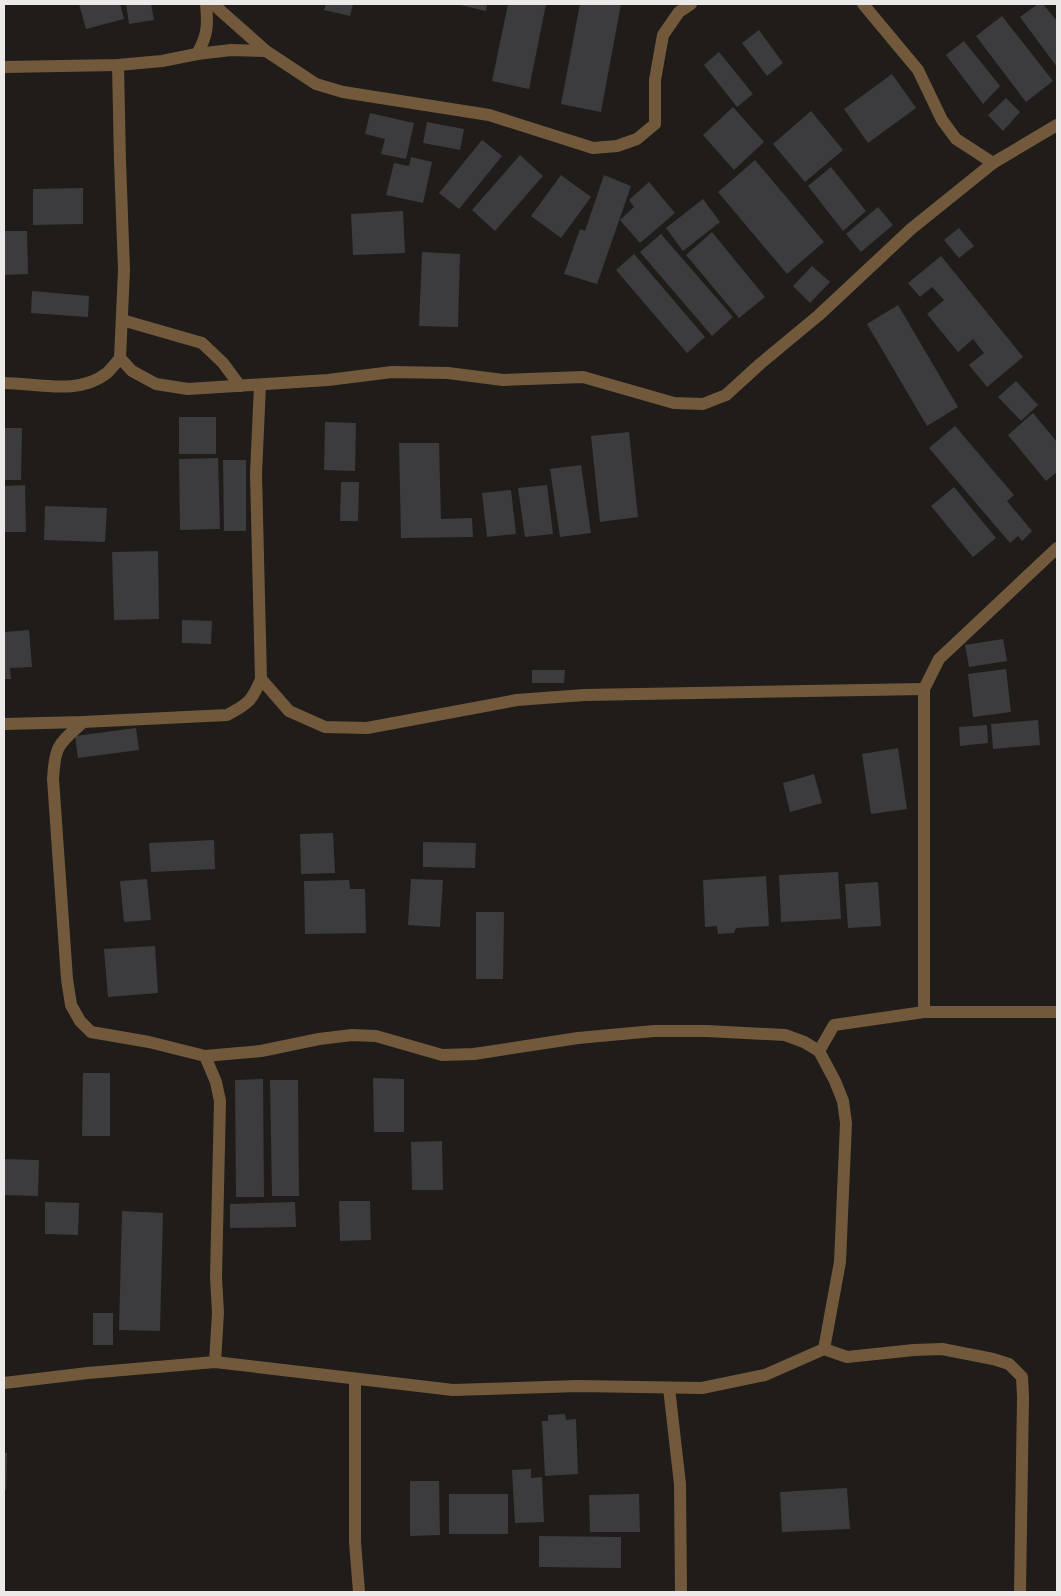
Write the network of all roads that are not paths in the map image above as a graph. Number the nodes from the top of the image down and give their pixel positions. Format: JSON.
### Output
{"nodes":[{"id":1,"x":206,"y":4,"type":"edge"},
{"id":2,"x":213,"y":4,"type":"edge"},
{"id":3,"x":691,"y":4,"type":"edge"},
{"id":4,"x":863,"y":4,"type":"edge"},
{"id":5,"x":266,"y":51,"type":"junction"},
{"id":6,"x":197,"y":54,"type":"junction"},
{"id":7,"x":118,"y":66,"type":"junction"},
{"id":8,"x":4,"y":67,"type":"edge"},
{"id":9,"x":1057,"y":125,"type":"edge"},
{"id":10,"x":993,"y":163,"type":"junction"},
{"id":11,"x":122,"y":320,"type":"junction"},
{"id":12,"x":120,"y":358,"type":"junction"},
{"id":13,"x":4,"y":383,"type":"edge"},
{"id":14,"x":260,"y":385,"type":"junction"},
{"id":15,"x":240,"y":386,"type":"junction"},
{"id":16,"x":1057,"y":548,"type":"edge"},
{"id":17,"x":261,"y":679,"type":"junction"},
{"id":18,"x":924,"y":689,"type":"junction"},
{"id":19,"x":83,"y":722,"type":"junction"},
{"id":20,"x":4,"y":724,"type":"edge"},
{"id":21,"x":924,"y":1012,"type":"junction"},
{"id":22,"x":1057,"y":1012,"type":"edge"},
{"id":23,"x":819,"y":1051,"type":"junction"},
{"id":24,"x":205,"y":1056,"type":"junction"},
{"id":25,"x":824,"y":1349,"type":"junction"},
{"id":26,"x":215,"y":1362,"type":"junction"},
{"id":27,"x":355,"y":1379,"type":"junction"},
{"id":28,"x":4,"y":1383,"type":"edge"},
{"id":29,"x":669,"y":1388,"type":"junction"},
{"id":30,"x":359,"y":1592,"type":"edge"},
{"id":31,"x":681,"y":1592,"type":"edge"},
{"id":32,"x":1020,"y":1592,"type":"edge"}],
"edges":[{"from":1,"to":6,"type":"street"},
{"from":2,"to":5,"type":"street"},
{"from":3,"to":5,"type":"street"},
{"from":4,"to":10,"type":"street"},
{"from":5,"to":6,"type":"street"},
{"from":6,"to":7,"type":"street"},
{"from":7,"to":8,"type":"street"},
{"from":7,"to":11,"type":"street"},
{"from":9,"to":10,"type":"street"},
{"from":10,"to":14,"type":"street"},
{"from":11,"to":12,"type":"street"},
{"from":11,"to":15,"type":"street"},
{"from":12,"to":13,"type":"street"},
{"from":12,"to":15,"type":"street"},
{"from":14,"to":15,"type":"street"},
{"from":14,"to":17,"type":"street"},
{"from":16,"to":18,"type":"street"},
{"from":17,"to":18,"type":"street"},
{"from":17,"to":19,"type":"street"},
{"from":18,"to":21,"type":"street"},
{"from":19,"to":20,"type":"street"},
{"from":19,"to":24,"type":"street"},
{"from":21,"to":22,"type":"street"},
{"from":21,"to":23,"type":"street"},
{"from":23,"to":24,"type":"street"},
{"from":23,"to":25,"type":"street"},
{"from":24,"to":26,"type":"street"},
{"from":25,"to":29,"type":"street"},
{"from":25,"to":32,"type":"street"},
{"from":26,"to":27,"type":"street"},
{"from":26,"to":28,"type":"street"},
{"from":27,"to":29,"type":"street"},
{"from":27,"to":30,"type":"street"},
{"from":29,"to":31,"type":"street"}]}
